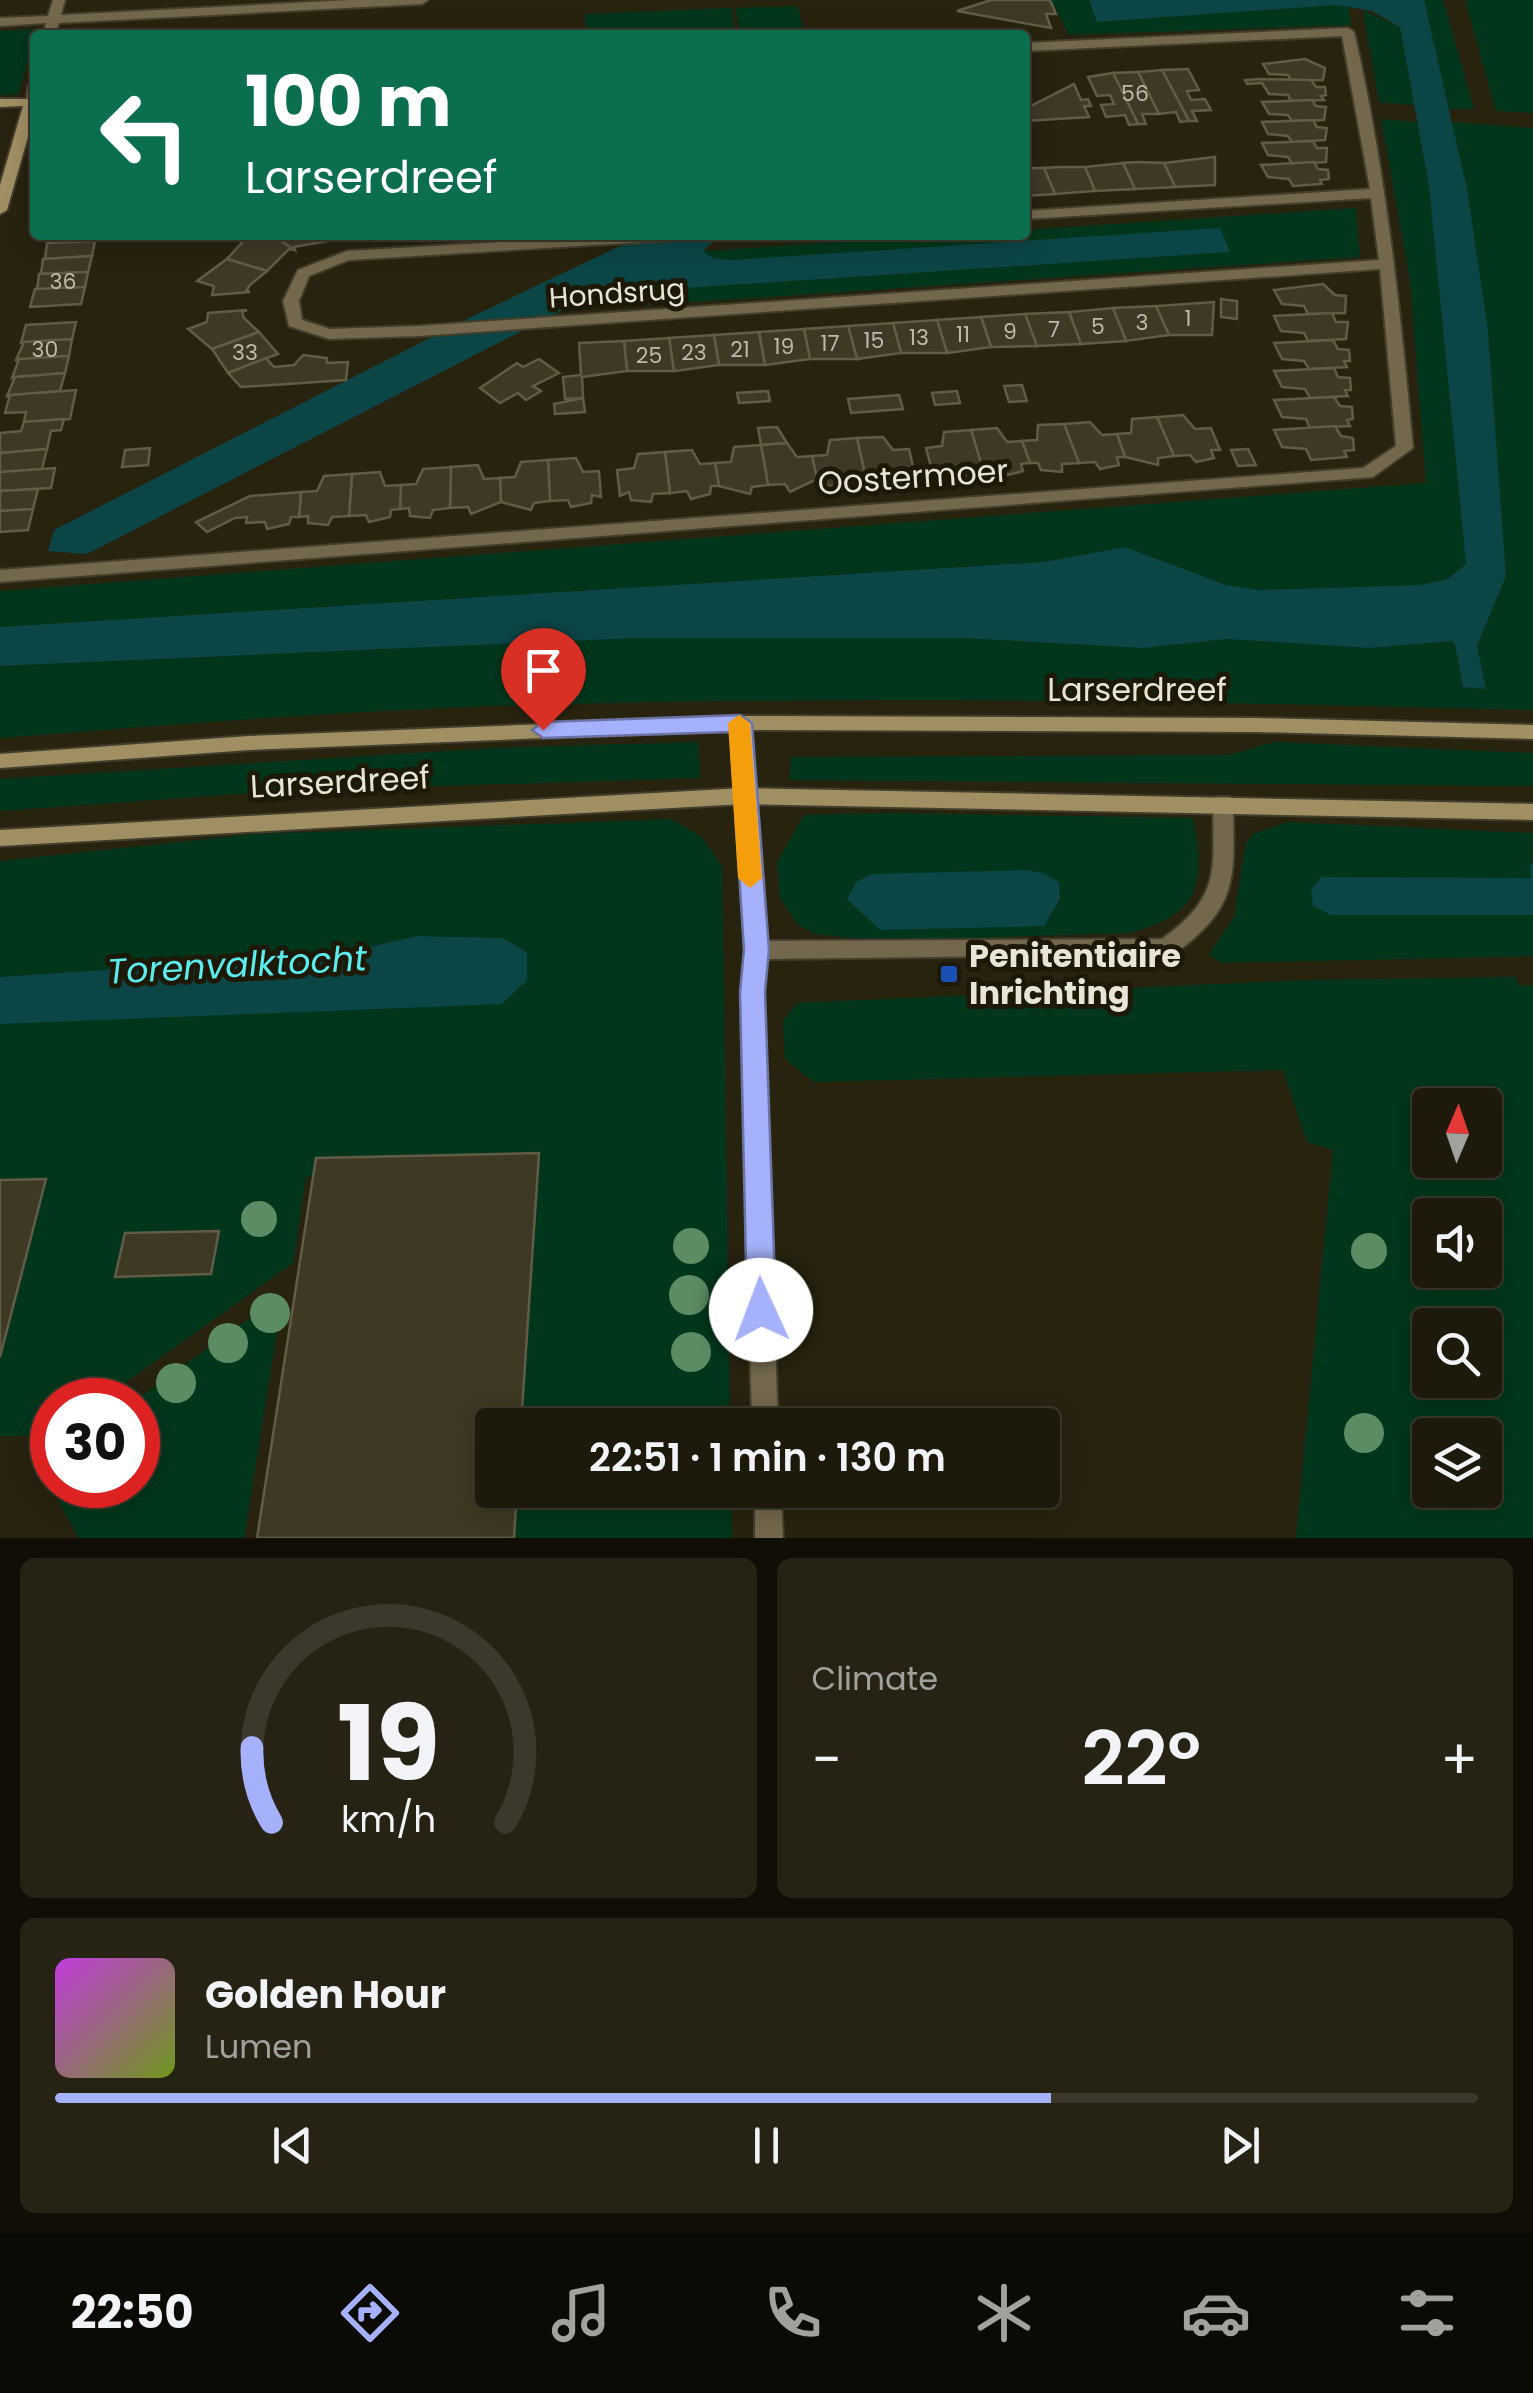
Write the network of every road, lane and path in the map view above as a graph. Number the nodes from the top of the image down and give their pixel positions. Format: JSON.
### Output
{"nodes":[{"id":1,"x":59,"y":0,"type":"edge"},
{"id":2,"x":422,"y":0,"type":"edge"},
{"id":3,"x":53,"y":20,"type":"junction"},
{"id":4,"x":0,"y":22,"type":"edge"},
{"id":5,"x":50,"y":30,"type":"edge"},
{"id":6,"x":1030,"y":47,"type":"edge"},
{"id":7,"x":30,"y":97,"type":"edge"},
{"id":8,"x":0,"y":103,"type":"edge"},
{"id":9,"x":30,"y":109,"type":"edge"},
{"id":10,"x":1377,"y":193,"type":"junction"},
{"id":11,"x":0,"y":210,"type":"edge"},
{"id":12,"x":1030,"y":215,"type":"edge"},
{"id":13,"x":603,"y":240,"type":"edge"},
{"id":14,"x":1388,"y":264,"type":"junction"},
{"id":15,"x":0,"y":576,"type":"edge"},
{"id":16,"x":740,"y":723,"type":"junction"},
{"id":17,"x":1533,"y":732,"type":"edge"},
{"id":18,"x":0,"y":761,"type":"edge"},
{"id":19,"x":743,"y":796,"type":"junction"},
{"id":20,"x":1223,"y":802,"type":"junction"},
{"id":21,"x":1533,"y":812,"type":"edge"},
{"id":22,"x":0,"y":838,"type":"edge"},
{"id":23,"x":756,"y":950,"type":"junction"},
{"id":24,"x":764,"y":1408,"type":"edge"},
{"id":25,"x":768,"y":1508,"type":"edge"},
{"id":26,"x":769,"y":1538,"type":"edge"}],
"edges":[{"from":1,"to":3,"type":"street"},
{"from":2,"to":3,"type":"street"},
{"from":3,"to":4,"type":"street"},
{"from":3,"to":5,"type":"street"},
{"from":6,"to":10,"type":"street","name":"Oostermoer"},
{"from":7,"to":8,"type":"main road"},
{"from":9,"to":11,"type":"main road"},
{"from":10,"to":12,"type":"street"},
{"from":10,"to":14,"type":"street","name":"Oostermoer"},
{"from":13,"to":14,"type":"street","name":"Hondsrug"},
{"from":14,"to":15,"type":"street","name":"Oostermoer"},
{"from":16,"to":17,"type":"main road","name":"Larserdreef"},
{"from":16,"to":18,"type":"main road","name":"Larserdreef"},
{"from":16,"to":19,"type":"street"},
{"from":19,"to":20,"type":"main road","name":"Larserdreef"},
{"from":19,"to":22,"type":"main road","name":"Larserdreef"},
{"from":19,"to":23,"type":"street"},
{"from":20,"to":21,"type":"main road","name":"Larserdreef"},
{"from":20,"to":23,"type":"street"},
{"from":23,"to":24,"type":"street"},
{"from":25,"to":26,"type":"street"}]}
